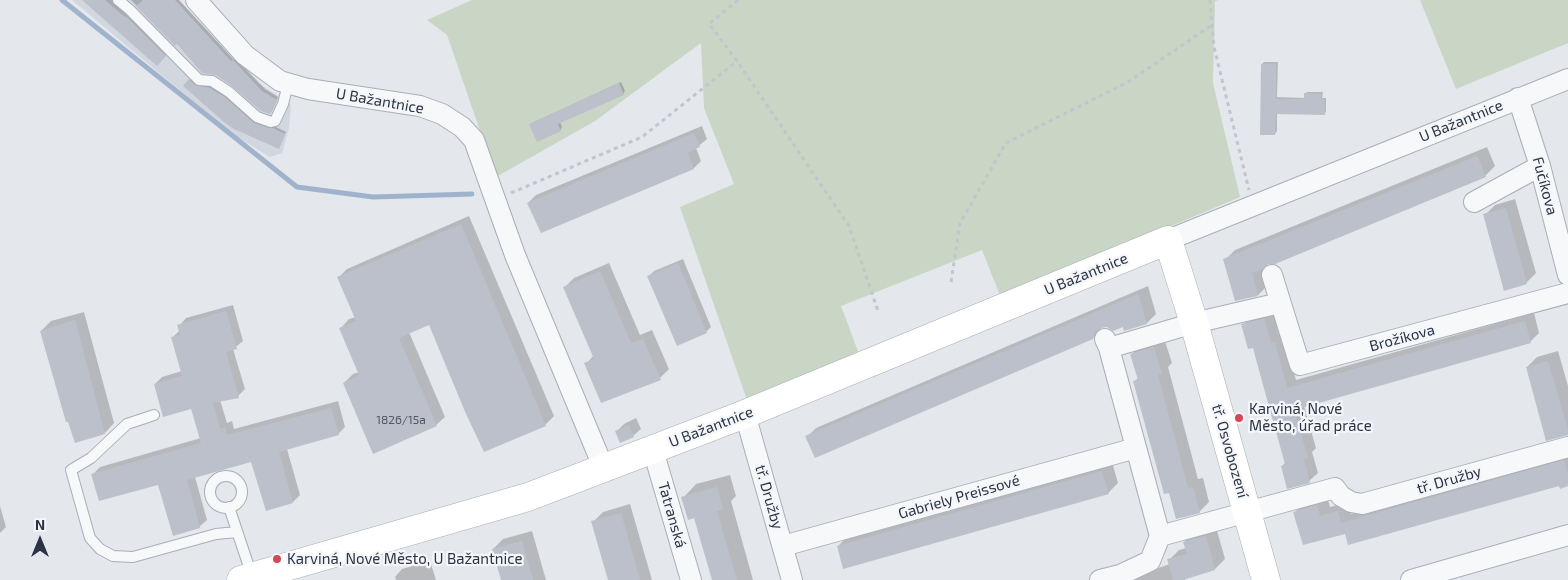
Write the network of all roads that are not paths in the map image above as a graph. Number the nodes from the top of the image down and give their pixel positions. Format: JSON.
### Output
{"nodes":[{"id":1,"x":118,"y":0,"type":"edge"},
{"id":2,"x":196,"y":0,"type":"edge"},
{"id":3,"x":131,"y":5,"type":"edge"},
{"id":4,"x":1568,"y":79,"type":"edge"},
{"id":5,"x":288,"y":84,"type":"junction"},
{"id":6,"x":1518,"y":98,"type":"junction"},
{"id":7,"x":1540,"y":166,"type":"junction"},
{"id":8,"x":1474,"y":202,"type":"dead end"},
{"id":9,"x":1168,"y":240,"type":"junction"},
{"id":10,"x":1272,"y":275,"type":"dead end"},
{"id":11,"x":1568,"y":275,"type":"edge"},
{"id":12,"x":1568,"y":293,"type":"edge"},
{"id":13,"x":1280,"y":303,"type":"junction"},
{"id":14,"x":1194,"y":323,"type":"junction"},
{"id":15,"x":745,"y":414,"type":"junction"},
{"id":16,"x":154,"y":415,"type":"dead end"},
{"id":17,"x":1568,"y":447,"type":"edge"},
{"id":18,"x":1136,"y":448,"type":"junction"},
{"id":19,"x":653,"y":450,"type":"junction"},
{"id":20,"x":604,"y":469,"type":"junction"},
{"id":21,"x":229,"y":507,"type":"dead end"},
{"id":22,"x":1247,"y":511,"type":"junction"},
{"id":23,"x":237,"y":532,"type":"junction"},
{"id":24,"x":1568,"y":535,"type":"edge"},
{"id":25,"x":1160,"y":536,"type":"junction"},
{"id":26,"x":783,"y":546,"type":"junction"},
{"id":27,"x":247,"y":578,"type":"edge"},
{"id":28,"x":691,"y":580,"type":"edge"},
{"id":29,"x":792,"y":580,"type":"edge"},
{"id":30,"x":1100,"y":580,"type":"edge"},
{"id":31,"x":1266,"y":580,"type":"edge"},
{"id":32,"x":1411,"y":580,"type":"edge"}],
"edges":[{"from":1,"to":3,"type":"lane"},
{"from":2,"to":5,"type":"street","name":"U Bažantnice"},
{"from":3,"to":5,"type":"lane"},
{"from":4,"to":6,"type":"street","name":"U Bažantnice"},
{"from":5,"to":20,"type":"street","name":"U Bažantnice"},
{"from":6,"to":7,"type":"street","name":"Fučíkova"},
{"from":6,"to":9,"type":"street","name":"U Bažantnice"},
{"from":7,"to":8,"type":"street"},
{"from":7,"to":11,"type":"street","name":"Fučíkova"},
{"from":9,"to":14,"type":"street","name":"tř. Osvobození"},
{"from":9,"to":15,"type":"street","name":"U Bažantnice"},
{"from":10,"to":13,"type":"street","name":"Brožíkova"},
{"from":12,"to":13,"type":"street","name":"Brožíkova"},
{"from":13,"to":14,"type":"street"},
{"from":14,"to":18,"type":"street"},
{"from":14,"to":22,"type":"street","name":"tř. Osvobození"},
{"from":15,"to":19,"type":"street","name":"U Bažantnice"},
{"from":15,"to":26,"type":"street","name":"tř. Družby"},
{"from":16,"to":23,"type":"lane"},
{"from":17,"to":22,"type":"street","name":"tř. Družby"},
{"from":18,"to":25,"type":"street"},
{"from":18,"to":26,"type":"street","name":"Gabriely Preissové"},
{"from":19,"to":20,"type":"street","name":"U Bažantnice"},
{"from":19,"to":28,"type":"street","name":"Tatranská"},
{"from":20,"to":27,"type":"street","name":"U Bažantnice"},
{"from":21,"to":23,"type":"lane"},
{"from":22,"to":25,"type":"street"},
{"from":22,"to":31,"type":"street","name":"tř. Osvobození"},
{"from":23,"to":27,"type":"lane"},
{"from":24,"to":32,"type":"street"},
{"from":25,"to":30,"type":"street"},
{"from":26,"to":29,"type":"street","name":"tř. Družby"}]}
